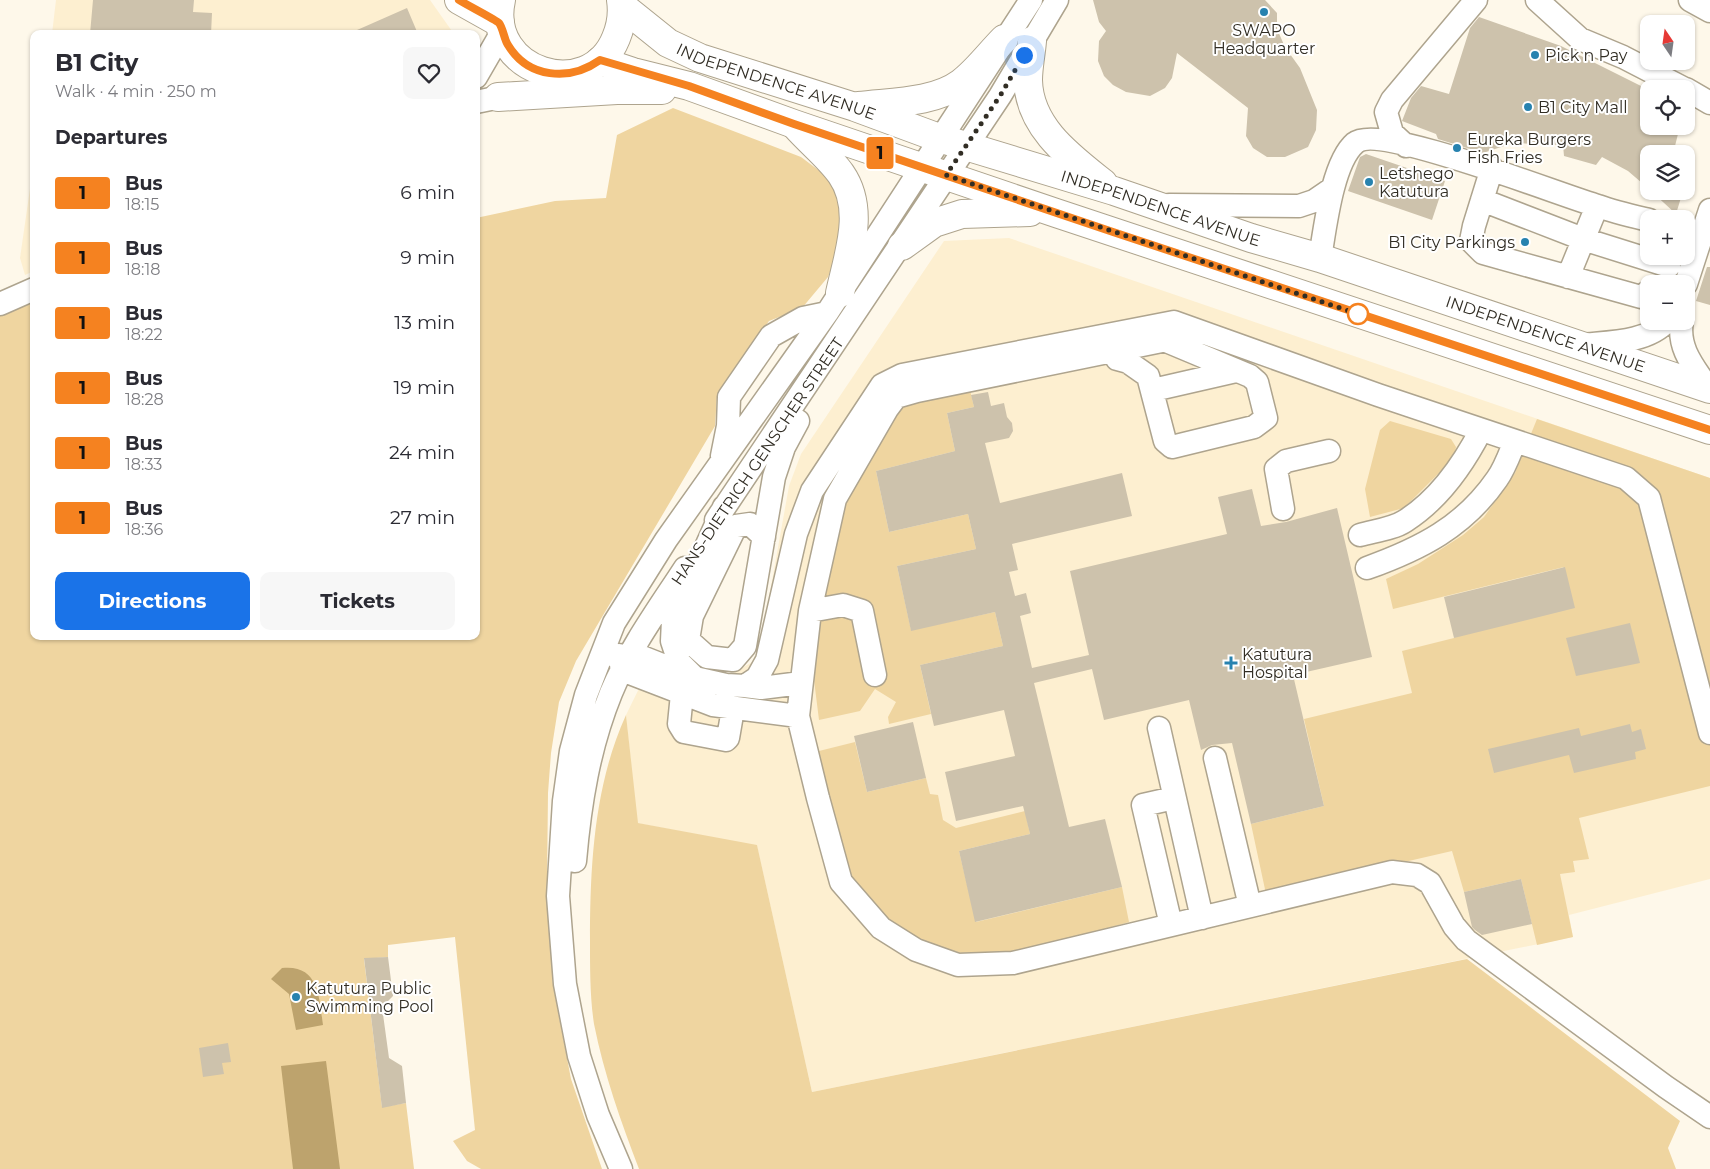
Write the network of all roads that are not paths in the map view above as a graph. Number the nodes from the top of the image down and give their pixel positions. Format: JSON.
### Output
{"nodes":[{"id":1,"x":459,"y":0,"type":"edge"},
{"id":2,"x":1031,"y":0,"type":"edge"},
{"id":3,"x":1057,"y":0,"type":"edge"},
{"id":4,"x":1476,"y":0,"type":"edge"},
{"id":5,"x":1537,"y":0,"type":"edge"},
{"id":6,"x":1690,"y":0,"type":"edge"},
{"id":7,"x":621,"y":3,"type":"edge"},
{"id":8,"x":1710,"y":11,"type":"edge"},
{"id":9,"x":501,"y":18,"type":"edge"},
{"id":10,"x":1004,"y":39,"type":"junction"},
{"id":11,"x":1032,"y":41,"type":"junction"},
{"id":12,"x":590,"y":66,"type":"junction"},
{"id":13,"x":480,"y":68,"type":"edge"},
{"id":14,"x":1668,"y":80,"type":"edge"},
{"id":15,"x":1695,"y":94,"type":"edge"},
{"id":16,"x":713,"y":95,"type":"junction"},
{"id":17,"x":487,"y":100,"type":"edge"},
{"id":18,"x":1710,"y":102,"type":"edge"},
{"id":19,"x":855,"y":107,"type":"junction"},
{"id":20,"x":794,"y":124,"type":"junction"},
{"id":21,"x":939,"y":138,"type":"junction"},
{"id":22,"x":967,"y":146,"type":"junction"},
{"id":23,"x":1406,"y":146,"type":"junction"},
{"id":24,"x":921,"y":166,"type":"junction"},
{"id":25,"x":1492,"y":168,"type":"junction"},
{"id":26,"x":946,"y":175,"type":"junction"},
{"id":27,"x":1333,"y":188,"type":"junction"},
{"id":28,"x":1114,"y":191,"type":"junction"},
{"id":29,"x":1482,"y":200,"type":"junction"},
{"id":30,"x":1155,"y":205,"type":"junction"},
{"id":31,"x":1597,"y":206,"type":"junction"},
{"id":32,"x":1710,"y":210,"type":"edge"},
{"id":33,"x":1056,"y":213,"type":"junction"},
{"id":34,"x":1640,"y":218,"type":"edge"},
{"id":35,"x":1583,"y":238,"type":"junction"},
{"id":36,"x":902,"y":246,"type":"junction"},
{"id":37,"x":1320,"y":258,"type":"junction"},
{"id":38,"x":1680,"y":266,"type":"edge"},
{"id":39,"x":1568,"y":277,"type":"junction"},
{"id":40,"x":30,"y":291,"type":"edge"},
{"id":41,"x":1640,"y":297,"type":"edge"},
{"id":42,"x":834,"y":303,"type":"junction"},
{"id":43,"x":0,"y":304,"type":"edge"},
{"id":44,"x":849,"y":322,"type":"junction"},
{"id":45,"x":1656,"y":330,"type":"edge"},
{"id":46,"x":1682,"y":330,"type":"edge"},
{"id":47,"x":1201,"y":333,"type":"junction"},
{"id":48,"x":1164,"y":340,"type":"junction"},
{"id":49,"x":1577,"y":346,"type":"junction"},
{"id":50,"x":1117,"y":359,"type":"dead end"},
{"id":51,"x":1236,"y":371,"type":"junction"},
{"id":52,"x":1709,"y":388,"type":"edge"},
{"id":53,"x":1153,"y":390,"type":"junction"},
{"id":54,"x":1481,"y":430,"type":"junction"},
{"id":55,"x":1710,"y":430,"type":"edge"},
{"id":56,"x":1515,"y":441,"type":"junction"},
{"id":57,"x":1329,"y":451,"type":"dead end"},
{"id":58,"x":719,"y":466,"type":"junction"},
{"id":59,"x":724,"y":507,"type":"junction"},
{"id":60,"x":1284,"y":509,"type":"dead end"},
{"id":61,"x":1360,"y":536,"type":"dead end"},
{"id":62,"x":764,"y":537,"type":"junction"},
{"id":63,"x":1368,"y":568,"type":"dead end"},
{"id":64,"x":810,"y":611,"type":"junction"},
{"id":65,"x":614,"y":623,"type":"junction"},
{"id":66,"x":707,"y":657,"type":"junction"},
{"id":67,"x":624,"y":660,"type":"junction"},
{"id":68,"x":875,"y":675,"type":"dead end"},
{"id":69,"x":801,"y":683,"type":"junction"},
{"id":70,"x":693,"y":684,"type":"junction"},
{"id":71,"x":745,"y":686,"type":"junction"},
{"id":72,"x":586,"y":695,"type":"junction"},
{"id":73,"x":733,"y":709,"type":"junction"},
{"id":74,"x":798,"y":716,"type":"junction"},
{"id":75,"x":1159,"y":728,"type":"dead end"},
{"id":76,"x":1710,"y":733,"type":"edge"},
{"id":77,"x":1215,"y":758,"type":"dead end"},
{"id":78,"x":1174,"y":798,"type":"junction"},
{"id":79,"x":1250,"y":906,"type":"junction"},
{"id":80,"x":1202,"y":918,"type":"junction"},
{"id":81,"x":1171,"y":925,"type":"junction"},
{"id":82,"x":563,"y":964,"type":"junction"},
{"id":83,"x":1710,"y":1117,"type":"edge"},
{"id":84,"x":621,"y":1169,"type":"edge"}],
"edges":[{"from":1,"to":9,"type":"main road","name":"INDEPENDENCE AVENUE"},
{"from":2,"to":10,"type":"street","name":"HANS-DIETRICH GENSCHER STREET"},
{"from":3,"to":11,"type":"street","name":"HANS-DIETRICH GENSCHER STREET"},
{"from":4,"to":23,"type":"street"},
{"from":5,"to":14,"type":"street"},
{"from":6,"to":8,"type":"street"},
{"from":7,"to":12,"type":"main road","name":"INDEPENDENCE AVENUE"},
{"from":7,"to":19,"type":"main road","name":"INDEPENDENCE AVENUE"},
{"from":9,"to":12,"type":"main road","name":"INDEPENDENCE AVENUE"},
{"from":9,"to":13,"type":"street"},
{"from":10,"to":19,"type":"main road"},
{"from":10,"to":21,"type":"street","name":"HANS-DIETRICH GENSCHER STREET"},
{"from":11,"to":22,"type":"street","name":"HANS-DIETRICH GENSCHER STREET"},
{"from":11,"to":28,"type":"main road"},
{"from":12,"to":16,"type":"main road","name":"INDEPENDENCE AVENUE"},
{"from":12,"to":17,"type":"street"},
{"from":15,"to":18,"type":"street"},
{"from":16,"to":17,"type":"main road"},
{"from":16,"to":20,"type":"main road","name":"INDEPENDENCE AVENUE"},
{"from":19,"to":21,"type":"main road","name":"INDEPENDENCE AVENUE"},
{"from":20,"to":24,"type":"main road","name":"INDEPENDENCE AVENUE"},
{"from":20,"to":42,"type":"main road"},
{"from":21,"to":22,"type":"main road","name":"INDEPENDENCE AVENUE"},
{"from":21,"to":24,"type":"street","name":"HANS-DIETRICH GENSCHER STREET"},
{"from":22,"to":26,"type":"street","name":"HANS-DIETRICH GENSCHER STREET"},
{"from":22,"to":28,"type":"main road","name":"INDEPENDENCE AVENUE"},
{"from":23,"to":25,"type":"street"},
{"from":23,"to":27,"type":"street"},
{"from":24,"to":26,"type":"main road","name":"INDEPENDENCE AVENUE"},
{"from":24,"to":42,"type":"street","name":"HANS-DIETRICH GENSCHER STREET"},
{"from":25,"to":29,"type":"street"},
{"from":25,"to":31,"type":"street"},
{"from":26,"to":33,"type":"main road","name":"INDEPENDENCE AVENUE"},
{"from":26,"to":36,"type":"street","name":"HANS-DIETRICH GENSCHER STREET"},
{"from":27,"to":30,"type":"street"},
{"from":27,"to":37,"type":"street"},
{"from":28,"to":30,"type":"main road","name":"INDEPENDENCE AVENUE"},
{"from":29,"to":35,"type":"street"},
{"from":29,"to":39,"type":"street"},
{"from":30,"to":37,"type":"main road","name":"INDEPENDENCE AVENUE"},
{"from":31,"to":34,"type":"street"},
{"from":31,"to":35,"type":"street"},
{"from":32,"to":38,"type":"street"},
{"from":33,"to":36,"type":"main road"},
{"from":33,"to":55,"type":"main road","name":"INDEPENDENCE AVENUE"},
{"from":35,"to":38,"type":"street"},
{"from":35,"to":39,"type":"street"},
{"from":36,"to":44,"type":"street","name":"HANS-DIETRICH GENSCHER STREET"},
{"from":37,"to":49,"type":"main road","name":"INDEPENDENCE AVENUE"},
{"from":39,"to":41,"type":"street"},
{"from":40,"to":43,"type":"street"},
{"from":42,"to":58,"type":"street","name":"HANS-DIETRICH GENSCHER STREET"},
{"from":42,"to":58,"type":"street"},
{"from":44,"to":59,"type":"street","name":"HANS-DIETRICH GENSCHER STREET"},
{"from":44,"to":62,"type":"street"},
{"from":45,"to":49,"type":"street"},
{"from":46,"to":52,"type":"street"},
{"from":47,"to":48,"type":"street"},
{"from":47,"to":54,"type":"street"},
{"from":47,"to":71,"type":"street"},
{"from":48,"to":51,"type":"street"},
{"from":48,"to":64,"type":"street"},
{"from":49,"to":52,"type":"main road","name":"INDEPENDENCE AVENUE"},
{"from":50,"to":53,"type":"street"},
{"from":51,"to":53,"type":"street"},
{"from":51,"to":53,"type":"street"},
{"from":54,"to":56,"type":"street"},
{"from":54,"to":61,"type":"street"},
{"from":56,"to":63,"type":"street"},
{"from":56,"to":76,"type":"street"},
{"from":57,"to":60,"type":"street"},
{"from":58,"to":65,"type":"street","name":"HANS-DIETRICH GENSCHER STREET"},
{"from":59,"to":67,"type":"street","name":"HANS-DIETRICH GENSCHER STREET"},
{"from":59,"to":70,"type":"street"},
{"from":62,"to":66,"type":"street"},
{"from":62,"to":66,"type":"street"},
{"from":64,"to":68,"type":"street"},
{"from":64,"to":69,"type":"street"},
{"from":65,"to":67,"type":"street"},
{"from":65,"to":72,"type":"street","name":"HANS-DIETRICH GENSCHER STREET"},
{"from":66,"to":70,"type":"street"},
{"from":67,"to":70,"type":"street"},
{"from":67,"to":72,"type":"street"},
{"from":67,"to":82,"type":"street","name":"HANS-DIETRICH GENSCHER STREET"},
{"from":69,"to":71,"type":"street"},
{"from":69,"to":74,"type":"street"},
{"from":70,"to":71,"type":"street"},
{"from":70,"to":73,"type":"street"},
{"from":70,"to":73,"type":"street"},
{"from":72,"to":82,"type":"street","name":"HANS-DIETRICH GENSCHER STREET"},
{"from":73,"to":74,"type":"street"},
{"from":74,"to":81,"type":"street"},
{"from":75,"to":78,"type":"street"},
{"from":77,"to":79,"type":"street"},
{"from":78,"to":80,"type":"street"},
{"from":78,"to":81,"type":"street"},
{"from":79,"to":80,"type":"street"},
{"from":79,"to":83,"type":"street"},
{"from":80,"to":81,"type":"street"},
{"from":82,"to":84,"type":"street","name":"HANS-DIETRICH GENSCHER STREET"}]}
